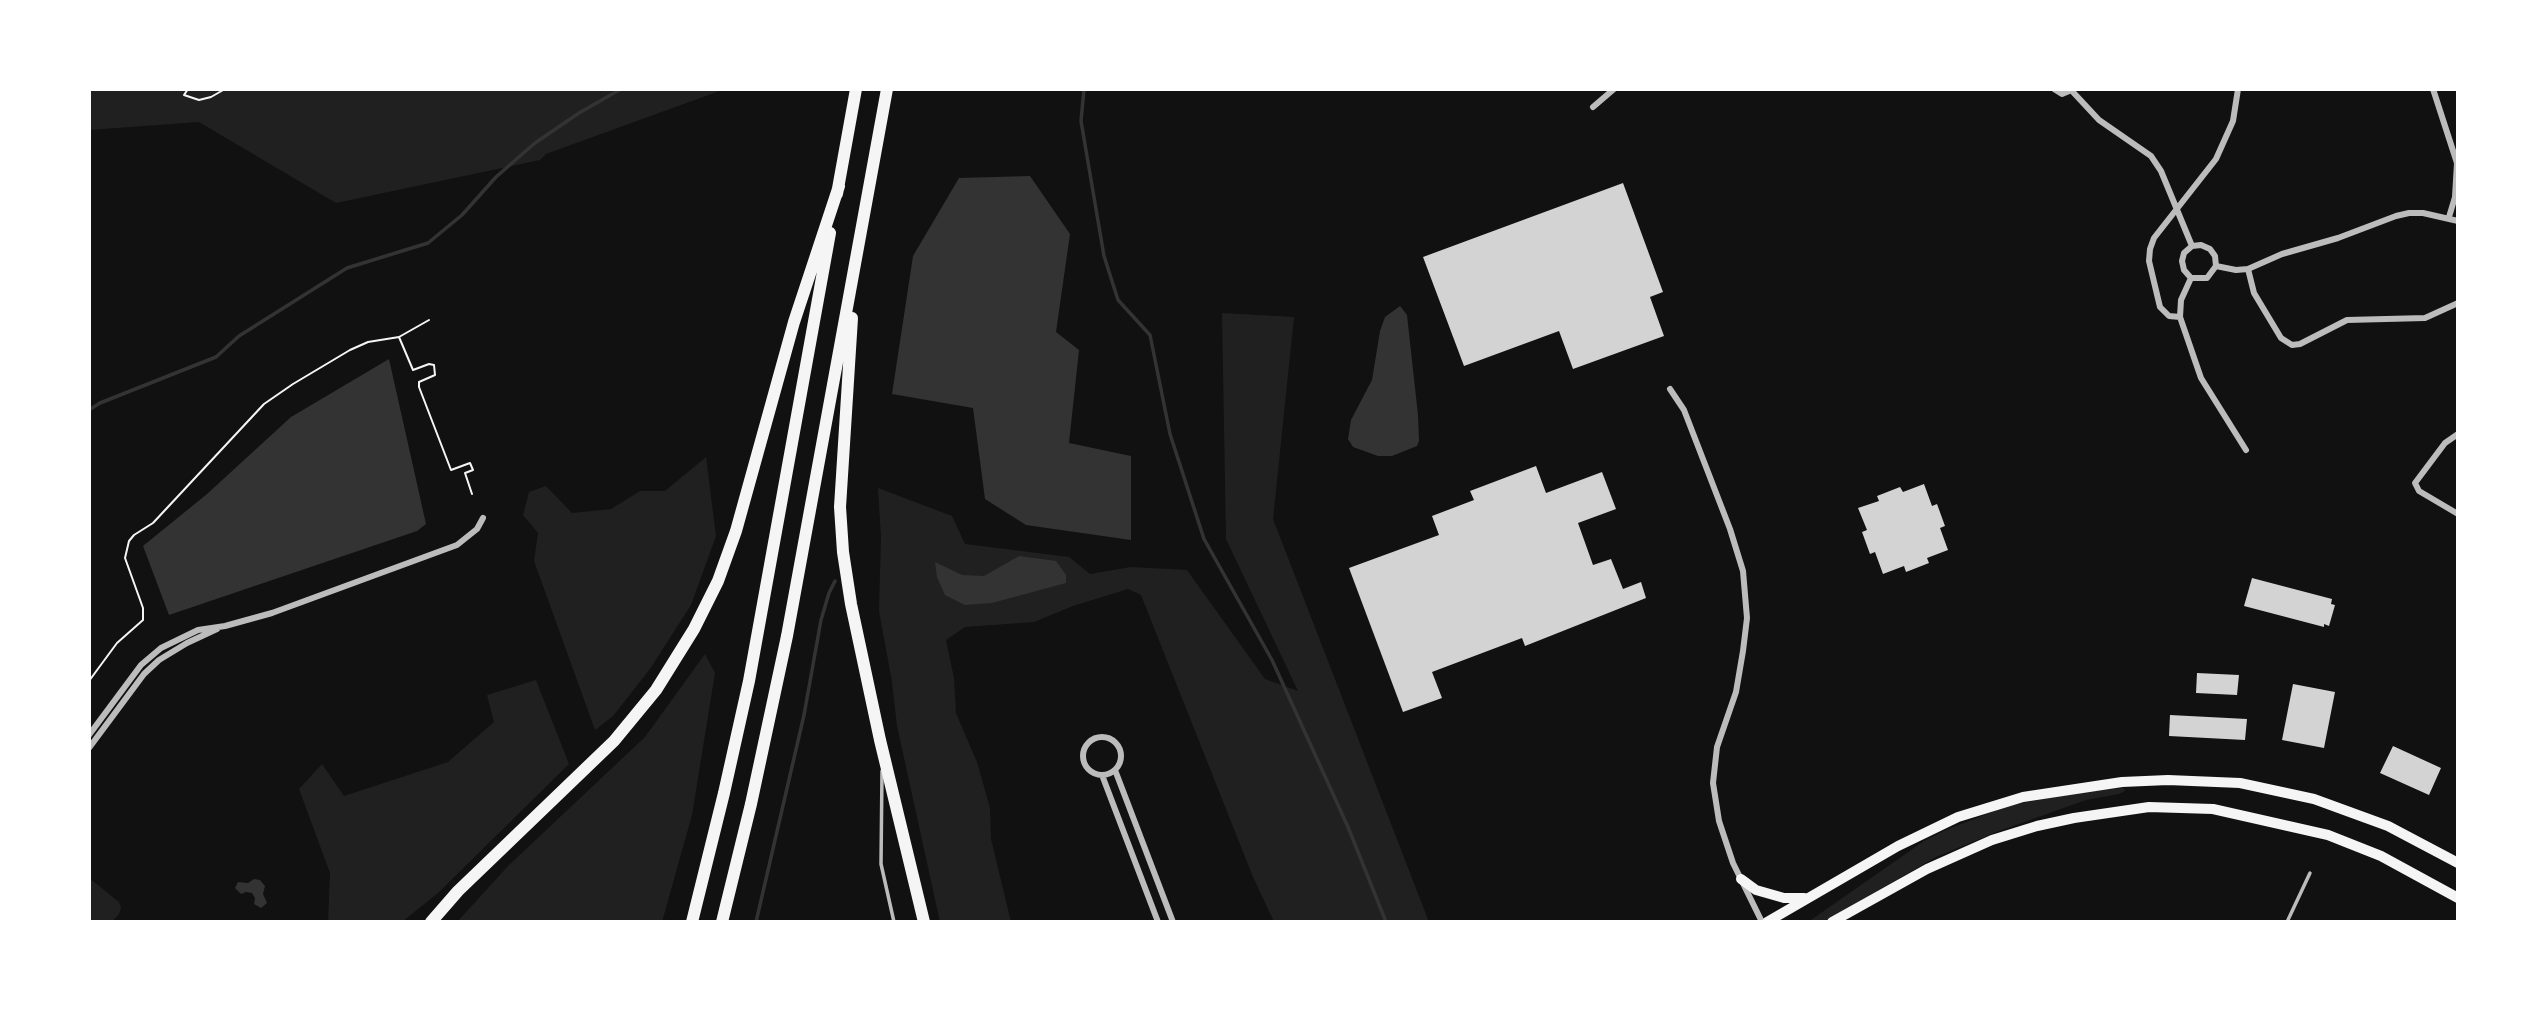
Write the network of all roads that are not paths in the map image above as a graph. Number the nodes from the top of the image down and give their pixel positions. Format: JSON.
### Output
{"nodes":[{"id":1,"x":856,"y":89,"type":"edge"},
{"id":2,"x":887,"y":89,"type":"edge"},
{"id":3,"x":1614,"y":89,"type":"edge"},
{"id":4,"x":2054,"y":89,"type":"edge"},
{"id":5,"x":2238,"y":89,"type":"edge"},
{"id":6,"x":2433,"y":89,"type":"edge"},
{"id":7,"x":2073,"y":90,"type":"edge"},
{"id":8,"x":1593,"y":107,"type":"dead end"},
{"id":9,"x":839,"y":186,"type":"junction"},
{"id":10,"x":2176,"y":209,"type":"junction"},
{"id":11,"x":2449,"y":217,"type":"junction"},
{"id":12,"x":2458,"y":221,"type":"edge"},
{"id":13,"x":2192,"y":246,"type":"junction"},
{"id":14,"x":855,"y":265,"type":"junction"},
{"id":15,"x":2216,"y":266,"type":"junction"},
{"id":16,"x":2248,"y":269,"type":"junction"},
{"id":17,"x":2191,"y":278,"type":"junction"},
{"id":18,"x":2458,"y":303,"type":"edge"},
{"id":19,"x":2180,"y":317,"type":"junction"},
{"id":20,"x":1670,"y":389,"type":"dead end"},
{"id":21,"x":2458,"y":434,"type":"edge"},
{"id":22,"x":2246,"y":450,"type":"dead end"},
{"id":23,"x":2458,"y":514,"type":"edge"},
{"id":24,"x":483,"y":518,"type":"dead end"},
{"id":25,"x":225,"y":625,"type":"junction"},
{"id":26,"x":89,"y":735,"type":"edge"},
{"id":27,"x":880,"y":740,"type":"junction"},
{"id":28,"x":89,"y":748,"type":"edge"},
{"id":29,"x":1115,"y":770,"type":"junction"},
{"id":30,"x":1102,"y":775,"type":"junction"},
{"id":31,"x":2458,"y":863,"type":"edge"},
{"id":32,"x":2310,"y":873,"type":"dead end"},
{"id":33,"x":1741,"y":879,"type":"junction"},
{"id":34,"x":1808,"y":898,"type":"junction"},
{"id":35,"x":2458,"y":898,"type":"edge"},
{"id":36,"x":431,"y":922,"type":"edge"},
{"id":37,"x":692,"y":922,"type":"edge"},
{"id":38,"x":723,"y":922,"type":"edge"},
{"id":39,"x":894,"y":922,"type":"edge"},
{"id":40,"x":924,"y":922,"type":"edge"},
{"id":41,"x":1158,"y":922,"type":"edge"},
{"id":42,"x":1173,"y":922,"type":"edge"},
{"id":43,"x":1764,"y":922,"type":"edge"},
{"id":44,"x":1832,"y":922,"type":"edge"},
{"id":45,"x":2287,"y":922,"type":"edge"}],
"edges":[{"from":1,"to":9,"type":"highway"},
{"from":2,"to":14,"type":"highway"},
{"from":3,"to":8,"type":"street"},
{"from":4,"to":7,"type":"street"},
{"from":5,"to":10,"type":"street"},
{"from":6,"to":11,"type":"street"},
{"from":7,"to":10,"type":"street"},
{"from":9,"to":36,"type":"highway"},
{"from":9,"to":37,"type":"highway"},
{"from":10,"to":13,"type":"street"},
{"from":10,"to":19,"type":"street"},
{"from":11,"to":12,"type":"street"},
{"from":11,"to":16,"type":"street"},
{"from":13,"to":15,"type":"street"},
{"from":13,"to":17,"type":"street"},
{"from":14,"to":27,"type":"highway"},
{"from":14,"to":38,"type":"highway"},
{"from":15,"to":16,"type":"street"},
{"from":15,"to":17,"type":"street"},
{"from":16,"to":18,"type":"street"},
{"from":17,"to":19,"type":"street"},
{"from":19,"to":22,"type":"street"},
{"from":20,"to":33,"type":"street"},
{"from":21,"to":23,"type":"street"},
{"from":24,"to":25,"type":"street"},
{"from":25,"to":26,"type":"street"},
{"from":25,"to":28,"type":"street"},
{"from":27,"to":39,"type":"lane"},
{"from":27,"to":40,"type":"highway"},
{"from":29,"to":30,"type":"street"},
{"from":29,"to":30,"type":"street"},
{"from":29,"to":42,"type":"street"},
{"from":30,"to":41,"type":"street"},
{"from":31,"to":34,"type":"main road"},
{"from":32,"to":45,"type":"lane"},
{"from":33,"to":34,"type":"main road"},
{"from":33,"to":43,"type":"street"},
{"from":34,"to":43,"type":"main road"},
{"from":35,"to":44,"type":"main road"}]}
